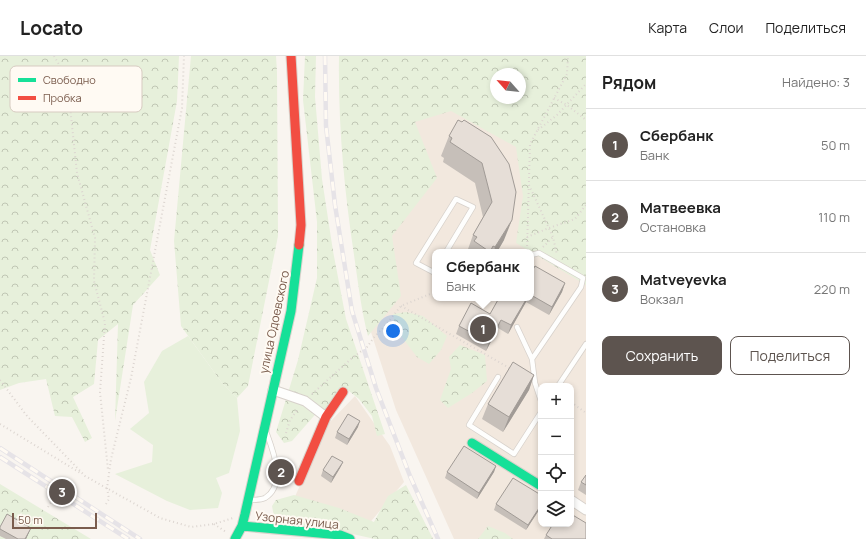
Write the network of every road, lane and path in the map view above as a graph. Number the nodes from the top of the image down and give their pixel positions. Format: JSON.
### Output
{"nodes":[{"id":1,"x":54,"y":56,"type":"edge"},
{"id":2,"x":184,"y":56,"type":"edge"},
{"id":3,"x":291,"y":56,"type":"edge"},
{"id":4,"x":568,"y":56,"type":"edge"},
{"id":5,"x":60,"y":66,"type":"edge"},
{"id":6,"x":586,"y":84,"type":"edge"},
{"id":7,"x":554,"y":98,"type":"junction"},
{"id":8,"x":567,"y":105,"type":"junction"},
{"id":9,"x":71,"y":112,"type":"edge"},
{"id":10,"x":586,"y":120,"type":"edge"},
{"id":11,"x":537,"y":131,"type":"junction"},
{"id":12,"x":529,"y":184,"type":"junction"},
{"id":13,"x":586,"y":205,"type":"edge"},
{"id":14,"x":549,"y":228,"type":"junction"},
{"id":15,"x":554,"y":237,"type":"junction"},
{"id":16,"x":527,"y":238,"type":"junction"},
{"id":17,"x":448,"y":249,"type":"edge"},
{"id":18,"x":527,"y":249,"type":"edge"},
{"id":19,"x":539,"y":253,"type":"junction"},
{"id":20,"x":534,"y":254,"type":"edge"},
{"id":21,"x":559,"y":265,"type":"junction"},
{"id":22,"x":432,"y":271,"type":"edge"},
{"id":23,"x":581,"y":287,"type":"junction"},
{"id":24,"x":586,"y":290,"type":"edge"},
{"id":25,"x":432,"y":293,"type":"edge"},
{"id":26,"x":401,"y":306,"type":"junction"},
{"id":27,"x":517,"y":327,"type":"dead end"},
{"id":28,"x":586,"y":344,"type":"edge"},
{"id":29,"x":532,"y":359,"type":"junction"},
{"id":30,"x":515,"y":372,"type":"edge"},
{"id":31,"x":498,"y":377,"type":"dead end"},
{"id":32,"x":0,"y":380,"type":"edge"},
{"id":33,"x":560,"y":383,"type":"edge"},
{"id":34,"x":273,"y":390,"type":"junction"},
{"id":35,"x":342,"y":392,"type":"dead end"},
{"id":36,"x":538,"y":392,"type":"edge"},
{"id":37,"x":304,"y":401,"type":"junction"},
{"id":38,"x":574,"y":404,"type":"edge"},
{"id":39,"x":586,"y":413,"type":"edge"},
{"id":40,"x":326,"y":417,"type":"junction"},
{"id":41,"x":538,"y":417,"type":"edge"},
{"id":42,"x":0,"y":424,"type":"edge"},
{"id":43,"x":265,"y":427,"type":"junction"},
{"id":44,"x":286,"y":433,"type":"dead end"},
{"id":45,"x":472,"y":443,"type":"dead end"},
{"id":46,"x":109,"y":473,"type":"junction"},
{"id":47,"x":85,"y":476,"type":"junction"},
{"id":48,"x":299,"y":481,"type":"dead end"},
{"id":49,"x":538,"y":484,"type":"edge"},
{"id":50,"x":107,"y":488,"type":"junction"},
{"id":51,"x":248,"y":500,"type":"junction"},
{"id":52,"x":51,"y":502,"type":"dead end"},
{"id":53,"x":574,"y":502,"type":"edge"},
{"id":54,"x":106,"y":504,"type":"dead end"},
{"id":55,"x":48,"y":507,"type":"dead end"},
{"id":56,"x":586,"y":510,"type":"edge"},
{"id":57,"x":245,"y":514,"type":"junction"},
{"id":58,"x":242,"y":526,"type":"junction"},
{"id":59,"x":235,"y":539,"type":"edge"},
{"id":60,"x":350,"y":539,"type":"edge"}],
"edges":[{"from":1,"to":5,"type":"path"},
{"from":2,"to":46,"type":"path"},
{"from":3,"to":34,"type":"street","name":"улица Одоевского"},
{"from":4,"to":7,"type":"path"},
{"from":6,"to":8,"type":"path"},
{"from":7,"to":8,"type":"path"},
{"from":7,"to":11,"type":"path"},
{"from":8,"to":10,"type":"path"},
{"from":8,"to":11,"type":"path"},
{"from":9,"to":46,"type":"path"},
{"from":11,"to":12,"type":"path"},
{"from":12,"to":14,"type":"path"},
{"from":12,"to":16,"type":"path"},
{"from":13,"to":14,"type":"path"},
{"from":14,"to":15,"type":"path"},
{"from":14,"to":16,"type":"path"},
{"from":15,"to":19,"type":"path"},
{"from":15,"to":21,"type":"path"},
{"from":16,"to":18,"type":"path"},
{"from":17,"to":22,"type":"lane"},
{"from":19,"to":20,"type":"lane"},
{"from":19,"to":21,"type":"lane"},
{"from":21,"to":23,"type":"lane"},
{"from":23,"to":24,"type":"lane"},
{"from":23,"to":29,"type":"lane"},
{"from":25,"to":26,"type":"path"},
{"from":26,"to":30,"type":"path"},
{"from":26,"to":37,"type":"path"},
{"from":27,"to":29,"type":"lane"},
{"from":28,"to":33,"type":"lane"},
{"from":29,"to":36,"type":"lane"},
{"from":31,"to":41,"type":"lane"},
{"from":32,"to":47,"type":"path"},
{"from":34,"to":37,"type":"street"},
{"from":34,"to":43,"type":"street","name":"улица Одоевского"},
{"from":35,"to":40,"type":"street"},
{"from":37,"to":40,"type":"street"},
{"from":37,"to":44,"type":"path"},
{"from":38,"to":39,"type":"path"},
{"from":40,"to":48,"type":"street"},
{"from":42,"to":47,"type":"path"},
{"from":43,"to":51,"type":"street","name":"улица Одоевского"},
{"from":43,"to":51,"type":"lane"},
{"from":45,"to":49,"type":"street"},
{"from":46,"to":50,"type":"path"},
{"from":47,"to":50,"type":"path"},
{"from":50,"to":54,"type":"path"},
{"from":50,"to":57,"type":"path"},
{"from":51,"to":57,"type":"street","name":"улица Одоевского"},
{"from":52,"to":55,"type":"path"},
{"from":53,"to":56,"type":"street"},
{"from":57,"to":58,"type":"street","name":"улица Одоевского"},
{"from":58,"to":59,"type":"street","name":"улица Одоевского"},
{"from":58,"to":60,"type":"street","name":"Узорная улица"}]}
